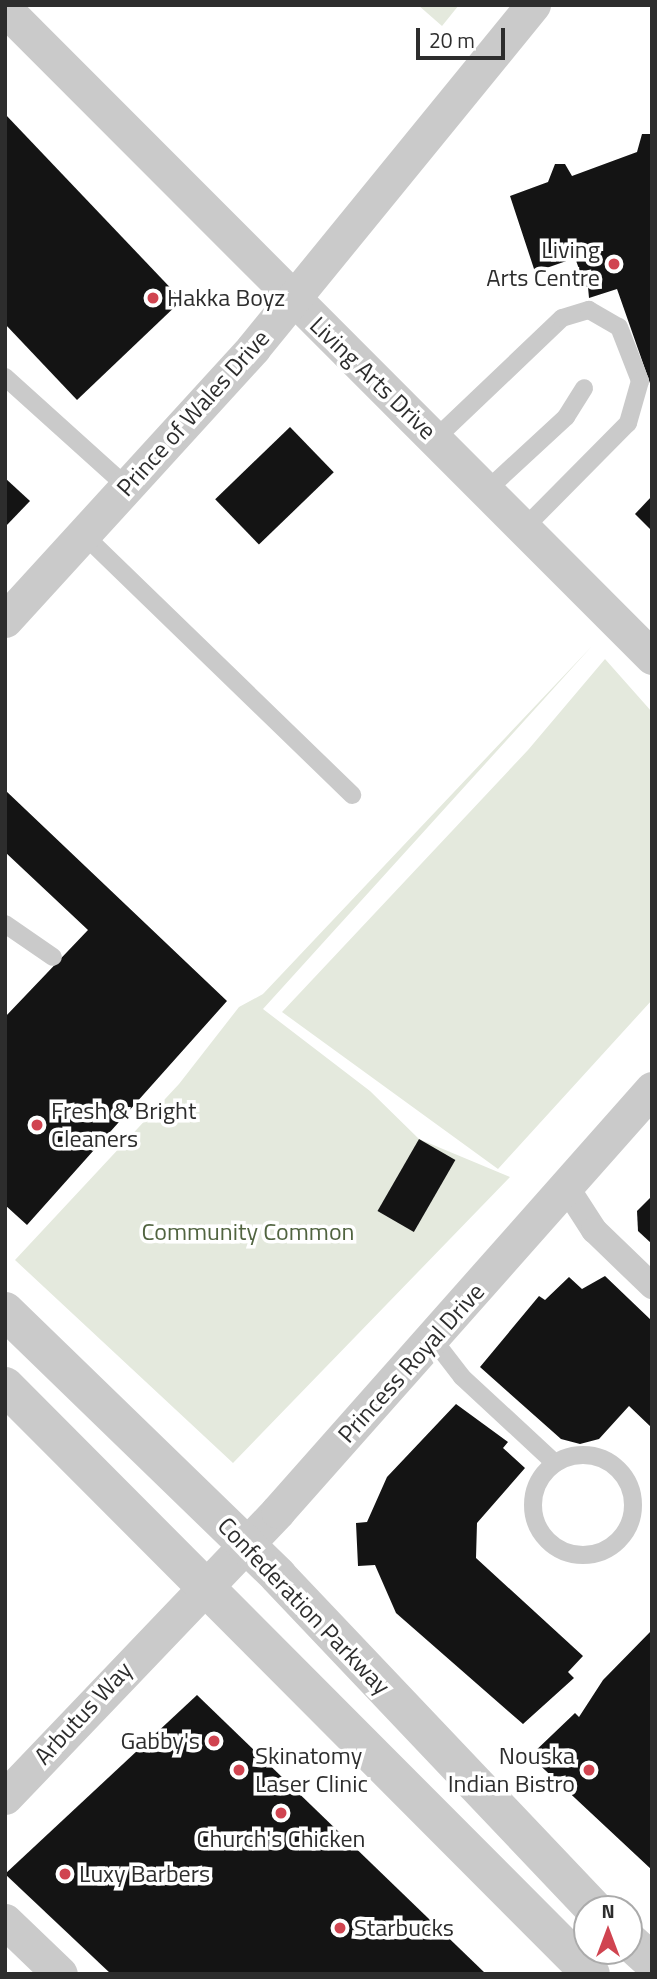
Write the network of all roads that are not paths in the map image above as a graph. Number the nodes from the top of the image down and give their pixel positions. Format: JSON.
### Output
{"nodes":[{"id":1,"x":533,"y":5,"type":"edge"},
{"id":2,"x":5,"y":9,"type":"edge"},
{"id":3,"x":294,"y":300,"type":"junction"},
{"id":4,"x":5,"y":377,"type":"edge"},
{"id":5,"x":584,"y":388,"type":"dead end"},
{"id":6,"x":435,"y":439,"type":"junction"},
{"id":7,"x":126,"y":486,"type":"junction"},
{"id":8,"x":487,"y":490,"type":"junction"},
{"id":9,"x":525,"y":527,"type":"junction"},
{"id":10,"x":83,"y":534,"type":"junction"},
{"id":11,"x":5,"y":620,"type":"edge"},
{"id":12,"x":652,"y":657,"type":"edge"},
{"id":13,"x":352,"y":795,"type":"dead end"},
{"id":14,"x":5,"y":924,"type":"edge"},
{"id":15,"x":53,"y":957,"type":"dead end"},
{"id":16,"x":652,"y":1089,"type":"edge"},
{"id":17,"x":565,"y":1185,"type":"junction"},
{"id":18,"x":652,"y":1286,"type":"edge"},
{"id":19,"x":5,"y":1311,"type":"edge"},
{"id":20,"x":432,"y":1338,"type":"junction"},
{"id":21,"x":5,"y":1386,"type":"edge"},
{"id":22,"x":555,"y":1463,"type":"junction"},
{"id":23,"x":246,"y":1545,"type":"junction"},
{"id":24,"x":208,"y":1586,"type":"junction"},
{"id":25,"x":162,"y":1629,"type":"joint"},
{"id":26,"x":5,"y":1797,"type":"edge"},
{"id":27,"x":581,"y":1895,"type":"edge"},
{"id":28,"x":5,"y":1921,"type":"edge"},
{"id":29,"x":60,"y":1974,"type":"edge"},
{"id":30,"x":591,"y":1974,"type":"edge"}],
"edges":[{"from":1,"to":3,"type":"street","name":"Prince of Wales Drive"},
{"from":2,"to":3,"type":"street","name":"Living Arts Drive"},
{"from":3,"to":6,"type":"street","name":"Living Arts Drive"},
{"from":3,"to":7,"type":"street","name":"Prince of Wales Drive"},
{"from":4,"to":7,"type":"lane"},
{"from":5,"to":8,"type":"lane"},
{"from":6,"to":8,"type":"street","name":"Living Arts Drive"},
{"from":6,"to":9,"type":"lane"},
{"from":7,"to":10,"type":"street","name":"Prince of Wales Drive"},
{"from":8,"to":9,"type":"street","name":"Living Arts Drive"},
{"from":9,"to":12,"type":"street","name":"Living Arts Drive"},
{"from":10,"to":11,"type":"street","name":"Prince of Wales Drive"},
{"from":10,"to":13,"type":"lane"},
{"from":14,"to":15,"type":"lane"},
{"from":16,"to":17,"type":"street","name":"Princess Royal Drive"},
{"from":17,"to":18,"type":"street"},
{"from":17,"to":20,"type":"street","name":"Princess Royal Drive"},
{"from":19,"to":23,"type":"street","name":"Confederation Parkway"},
{"from":20,"to":22,"type":"lane"},
{"from":20,"to":23,"type":"street","name":"Princess Royal Drive"},
{"from":21,"to":24,"type":"street"},
{"from":22,"to":22,"type":"lane"},
{"from":23,"to":24,"type":"street","name":"Princess Royal Drive"},
{"from":23,"to":27,"type":"street","name":"Confederation Parkway"},
{"from":24,"to":25,"type":"street","name":"Princess Royal Drive"},
{"from":24,"to":30,"type":"street"},
{"from":25,"to":26,"type":"street","name":"Arbutus Way"},
{"from":28,"to":29,"type":"street"}]}
